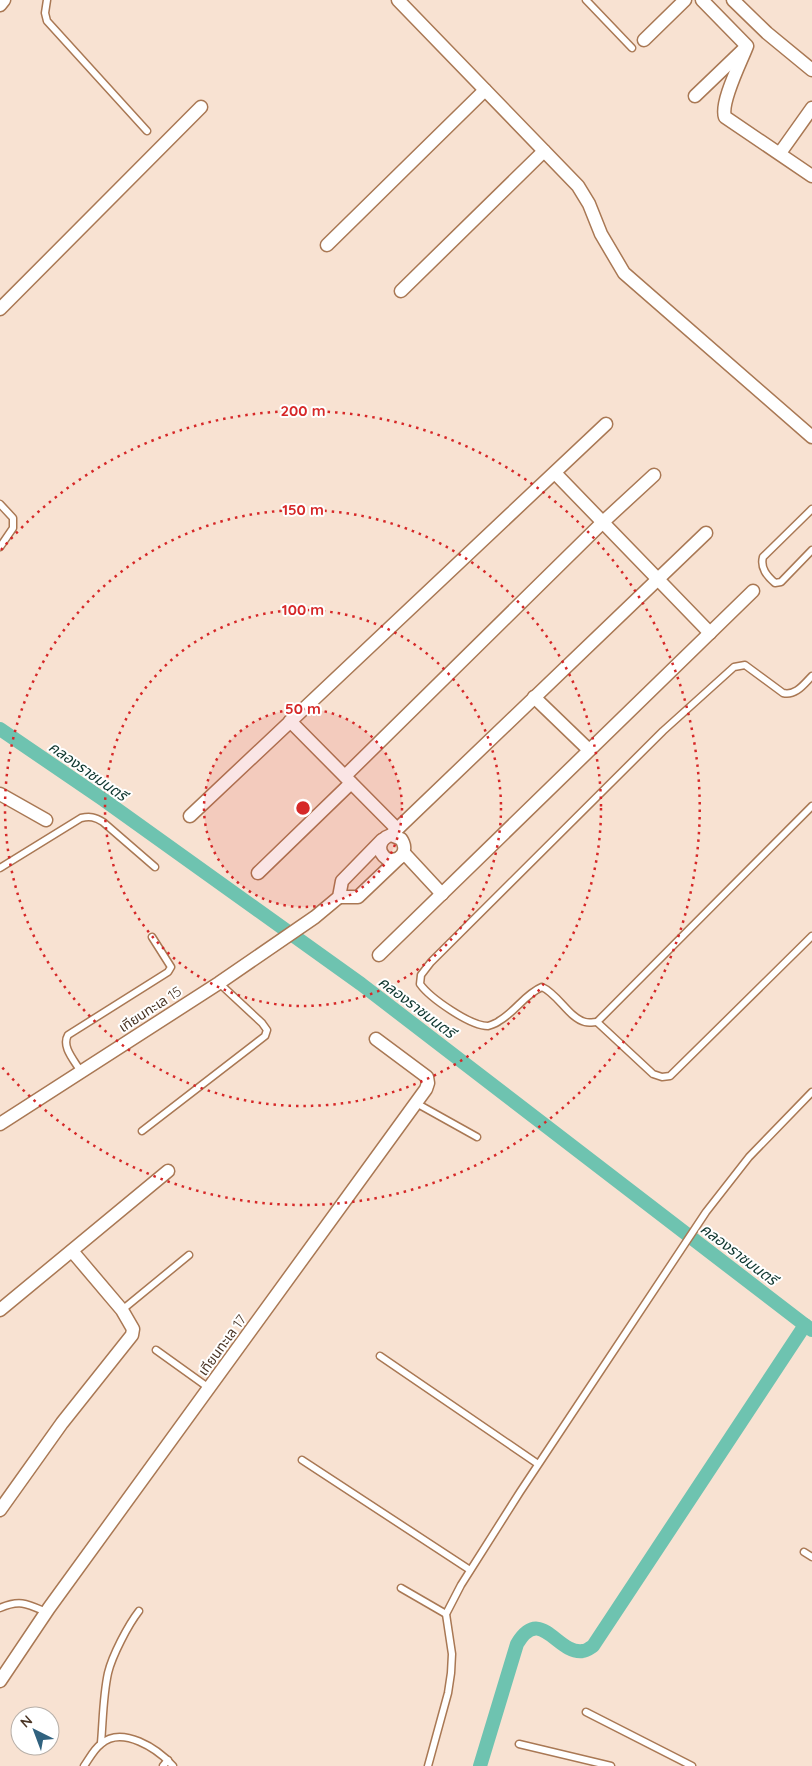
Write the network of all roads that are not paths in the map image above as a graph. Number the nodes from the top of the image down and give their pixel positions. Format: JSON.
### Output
{"nodes":[{"id":1,"x":4,"y":0,"type":"edge"},
{"id":2,"x":47,"y":0,"type":"edge"},
{"id":3,"x":398,"y":0,"type":"edge"},
{"id":4,"x":586,"y":0,"type":"edge"},
{"id":5,"x":685,"y":0,"type":"edge"},
{"id":6,"x":702,"y":0,"type":"edge"},
{"id":7,"x":732,"y":0,"type":"edge"},
{"id":8,"x":0,"y":5,"type":"edge"},
{"id":9,"x":644,"y":40,"type":"dead end"},
{"id":10,"x":747,"y":46,"type":"junction"},
{"id":11,"x":632,"y":48,"type":"dead end"},
{"id":12,"x":812,"y":70,"type":"edge"},
{"id":13,"x":485,"y":90,"type":"junction"},
{"id":14,"x":695,"y":96,"type":"dead end"},
{"id":15,"x":201,"y":106,"type":"dead end"},
{"id":16,"x":812,"y":108,"type":"edge"},
{"id":17,"x":146,"y":131,"type":"dead end"},
{"id":18,"x":544,"y":151,"type":"junction"},
{"id":19,"x":780,"y":153,"type":"junction"},
{"id":20,"x":812,"y":176,"type":"edge"},
{"id":21,"x":327,"y":245,"type":"dead end"},
{"id":22,"x":401,"y":291,"type":"dead end"},
{"id":23,"x":0,"y":309,"type":"edge"},
{"id":24,"x":606,"y":424,"type":"dead end"},
{"id":25,"x":812,"y":437,"type":"edge"},
{"id":26,"x":554,"y":473,"type":"junction"},
{"id":27,"x":654,"y":475,"type":"dead end"},
{"id":28,"x":0,"y":504,"type":"edge"},
{"id":29,"x":812,"y":508,"type":"edge"},
{"id":30,"x":603,"y":522,"type":"junction"},
{"id":31,"x":706,"y":533,"type":"dead end"},
{"id":32,"x":0,"y":547,"type":"edge"},
{"id":33,"x":812,"y":550,"type":"edge"},
{"id":34,"x":658,"y":579,"type":"junction"},
{"id":35,"x":753,"y":591,"type":"dead end"},
{"id":36,"x":710,"y":633,"type":"junction"},
{"id":37,"x":812,"y":676,"type":"edge"},
{"id":38,"x":534,"y":697,"type":"junction"},
{"id":39,"x":290,"y":722,"type":"junction"},
{"id":40,"x":589,"y":750,"type":"junction"},
{"id":41,"x":348,"y":779,"type":"junction"},
{"id":42,"x":0,"y":794,"type":"edge"},
{"id":43,"x":812,"y":806,"type":"edge"},
{"id":44,"x":190,"y":816,"type":"dead end"},
{"id":45,"x":46,"y":820,"type":"dead end"},
{"id":46,"x":390,"y":835,"type":"junction"},
{"id":47,"x":402,"y":856,"type":"junction"},
{"id":48,"x":155,"y":867,"type":"dead end"},
{"id":49,"x":0,"y":868,"type":"edge"},
{"id":50,"x":258,"y":874,"type":"dead end"},
{"id":51,"x":442,"y":894,"type":"junction"},
{"id":52,"x":339,"y":897,"type":"junction"},
{"id":53,"x":812,"y":936,"type":"edge"},
{"id":54,"x":152,"y":937,"type":"dead end"},
{"id":55,"x":379,"y":955,"type":"dead end"},
{"id":56,"x":220,"y":983,"type":"junction"},
{"id":57,"x":597,"y":1022,"type":"junction"},
{"id":58,"x":376,"y":1039,"type":"dead end"},
{"id":59,"x":81,"y":1072,"type":"junction"},
{"id":60,"x":812,"y":1092,"type":"edge"},
{"id":61,"x":416,"y":1103,"type":"junction"},
{"id":62,"x":0,"y":1124,"type":"edge"},
{"id":63,"x":142,"y":1131,"type":"dead end"},
{"id":64,"x":477,"y":1137,"type":"dead end"},
{"id":65,"x":168,"y":1171,"type":"dead end"},
{"id":66,"x":72,"y":1251,"type":"junction"},
{"id":67,"x":189,"y":1255,"type":"dead end"},
{"id":68,"x":0,"y":1310,"type":"edge"},
{"id":69,"x":122,"y":1310,"type":"junction"},
{"id":70,"x":156,"y":1350,"type":"dead end"},
{"id":71,"x":380,"y":1356,"type":"dead end"},
{"id":72,"x":209,"y":1388,"type":"junction"},
{"id":73,"x":302,"y":1460,"type":"dead end"},
{"id":74,"x":538,"y":1464,"type":"junction"},
{"id":75,"x":0,"y":1510,"type":"edge"},
{"id":76,"x":804,"y":1552,"type":"dead end"},
{"id":77,"x":812,"y":1557,"type":"edge"},
{"id":78,"x":470,"y":1570,"type":"junction"},
{"id":79,"x":401,"y":1588,"type":"dead end"},
{"id":80,"x":0,"y":1608,"type":"edge"},
{"id":81,"x":139,"y":1611,"type":"dead end"},
{"id":82,"x":46,"y":1612,"type":"junction"},
{"id":83,"x":446,"y":1614,"type":"junction"},
{"id":84,"x":0,"y":1681,"type":"edge"},
{"id":85,"x":586,"y":1712,"type":"dead end"},
{"id":86,"x":101,"y":1744,"type":"junction"},
{"id":87,"x":519,"y":1744,"type":"dead end"},
{"id":88,"x":168,"y":1760,"type":"junction"},
{"id":89,"x":84,"y":1766,"type":"edge"},
{"id":90,"x":163,"y":1766,"type":"edge"},
{"id":91,"x":173,"y":1766,"type":"edge"},
{"id":92,"x":428,"y":1766,"type":"edge"},
{"id":93,"x":611,"y":1766,"type":"edge"},
{"id":94,"x":692,"y":1766,"type":"edge"}],
"edges":[{"from":1,"to":8,"type":"street"},
{"from":2,"to":17,"type":"lane"},
{"from":3,"to":13,"type":"street"},
{"from":4,"to":11,"type":"lane"},
{"from":5,"to":9,"type":"street"},
{"from":6,"to":10,"type":"street"},
{"from":7,"to":12,"type":"street"},
{"from":10,"to":14,"type":"street"},
{"from":10,"to":19,"type":"street"},
{"from":13,"to":18,"type":"street"},
{"from":13,"to":21,"type":"street"},
{"from":15,"to":23,"type":"street"},
{"from":16,"to":19,"type":"street"},
{"from":18,"to":22,"type":"street"},
{"from":18,"to":25,"type":"street"},
{"from":19,"to":20,"type":"street"},
{"from":24,"to":26,"type":"street"},
{"from":26,"to":30,"type":"street"},
{"from":26,"to":39,"type":"street"},
{"from":27,"to":30,"type":"street"},
{"from":28,"to":32,"type":"lane"},
{"from":29,"to":33,"type":"lane"},
{"from":30,"to":34,"type":"street"},
{"from":30,"to":41,"type":"street"},
{"from":31,"to":34,"type":"street"},
{"from":34,"to":36,"type":"street"},
{"from":34,"to":38,"type":"street"},
{"from":35,"to":36,"type":"street"},
{"from":36,"to":40,"type":"street"},
{"from":37,"to":57,"type":"lane"},
{"from":38,"to":40,"type":"street"},
{"from":38,"to":46,"type":"street"},
{"from":39,"to":41,"type":"street"},
{"from":39,"to":44,"type":"street"},
{"from":40,"to":51,"type":"street"},
{"from":41,"to":46,"type":"street"},
{"from":41,"to":50,"type":"street"},
{"from":42,"to":45,"type":"street"},
{"from":43,"to":57,"type":"lane"},
{"from":46,"to":47,"type":"street"},
{"from":46,"to":47,"type":"street"},
{"from":46,"to":52,"type":"street"},
{"from":47,"to":51,"type":"street"},
{"from":47,"to":52,"type":"street"},
{"from":48,"to":49,"type":"lane"},
{"from":51,"to":55,"type":"street"},
{"from":52,"to":56,"type":"street","name":"เทียนทะเล 15"},
{"from":53,"to":57,"type":"lane"},
{"from":54,"to":59,"type":"lane"},
{"from":56,"to":59,"type":"street","name":"เทียนทะเล 15"},
{"from":56,"to":63,"type":"lane"},
{"from":58,"to":61,"type":"street","name":"เทียนทะเล 17"},
{"from":59,"to":62,"type":"street","name":"เทียนทะเล 15"},
{"from":60,"to":74,"type":"lane"},
{"from":61,"to":64,"type":"lane"},
{"from":61,"to":72,"type":"street","name":"เทียนทะเล 17"},
{"from":65,"to":66,"type":"street"},
{"from":66,"to":68,"type":"street"},
{"from":66,"to":69,"type":"street"},
{"from":67,"to":69,"type":"lane"},
{"from":69,"to":75,"type":"street"},
{"from":70,"to":72,"type":"lane"},
{"from":71,"to":74,"type":"lane"},
{"from":72,"to":82,"type":"street","name":"เทียนทะเล 17"},
{"from":73,"to":78,"type":"lane"},
{"from":74,"to":78,"type":"lane"},
{"from":76,"to":77,"type":"lane"},
{"from":78,"to":83,"type":"lane"},
{"from":79,"to":83,"type":"lane"},
{"from":80,"to":82,"type":"lane"},
{"from":81,"to":86,"type":"lane"},
{"from":82,"to":84,"type":"street","name":"เทียนทะเล 17"},
{"from":83,"to":92,"type":"lane"},
{"from":85,"to":94,"type":"lane"},
{"from":86,"to":88,"type":"lane"},
{"from":86,"to":89,"type":"lane"},
{"from":87,"to":93,"type":"lane"},
{"from":88,"to":90,"type":"lane"},
{"from":88,"to":91,"type":"lane"}]}
